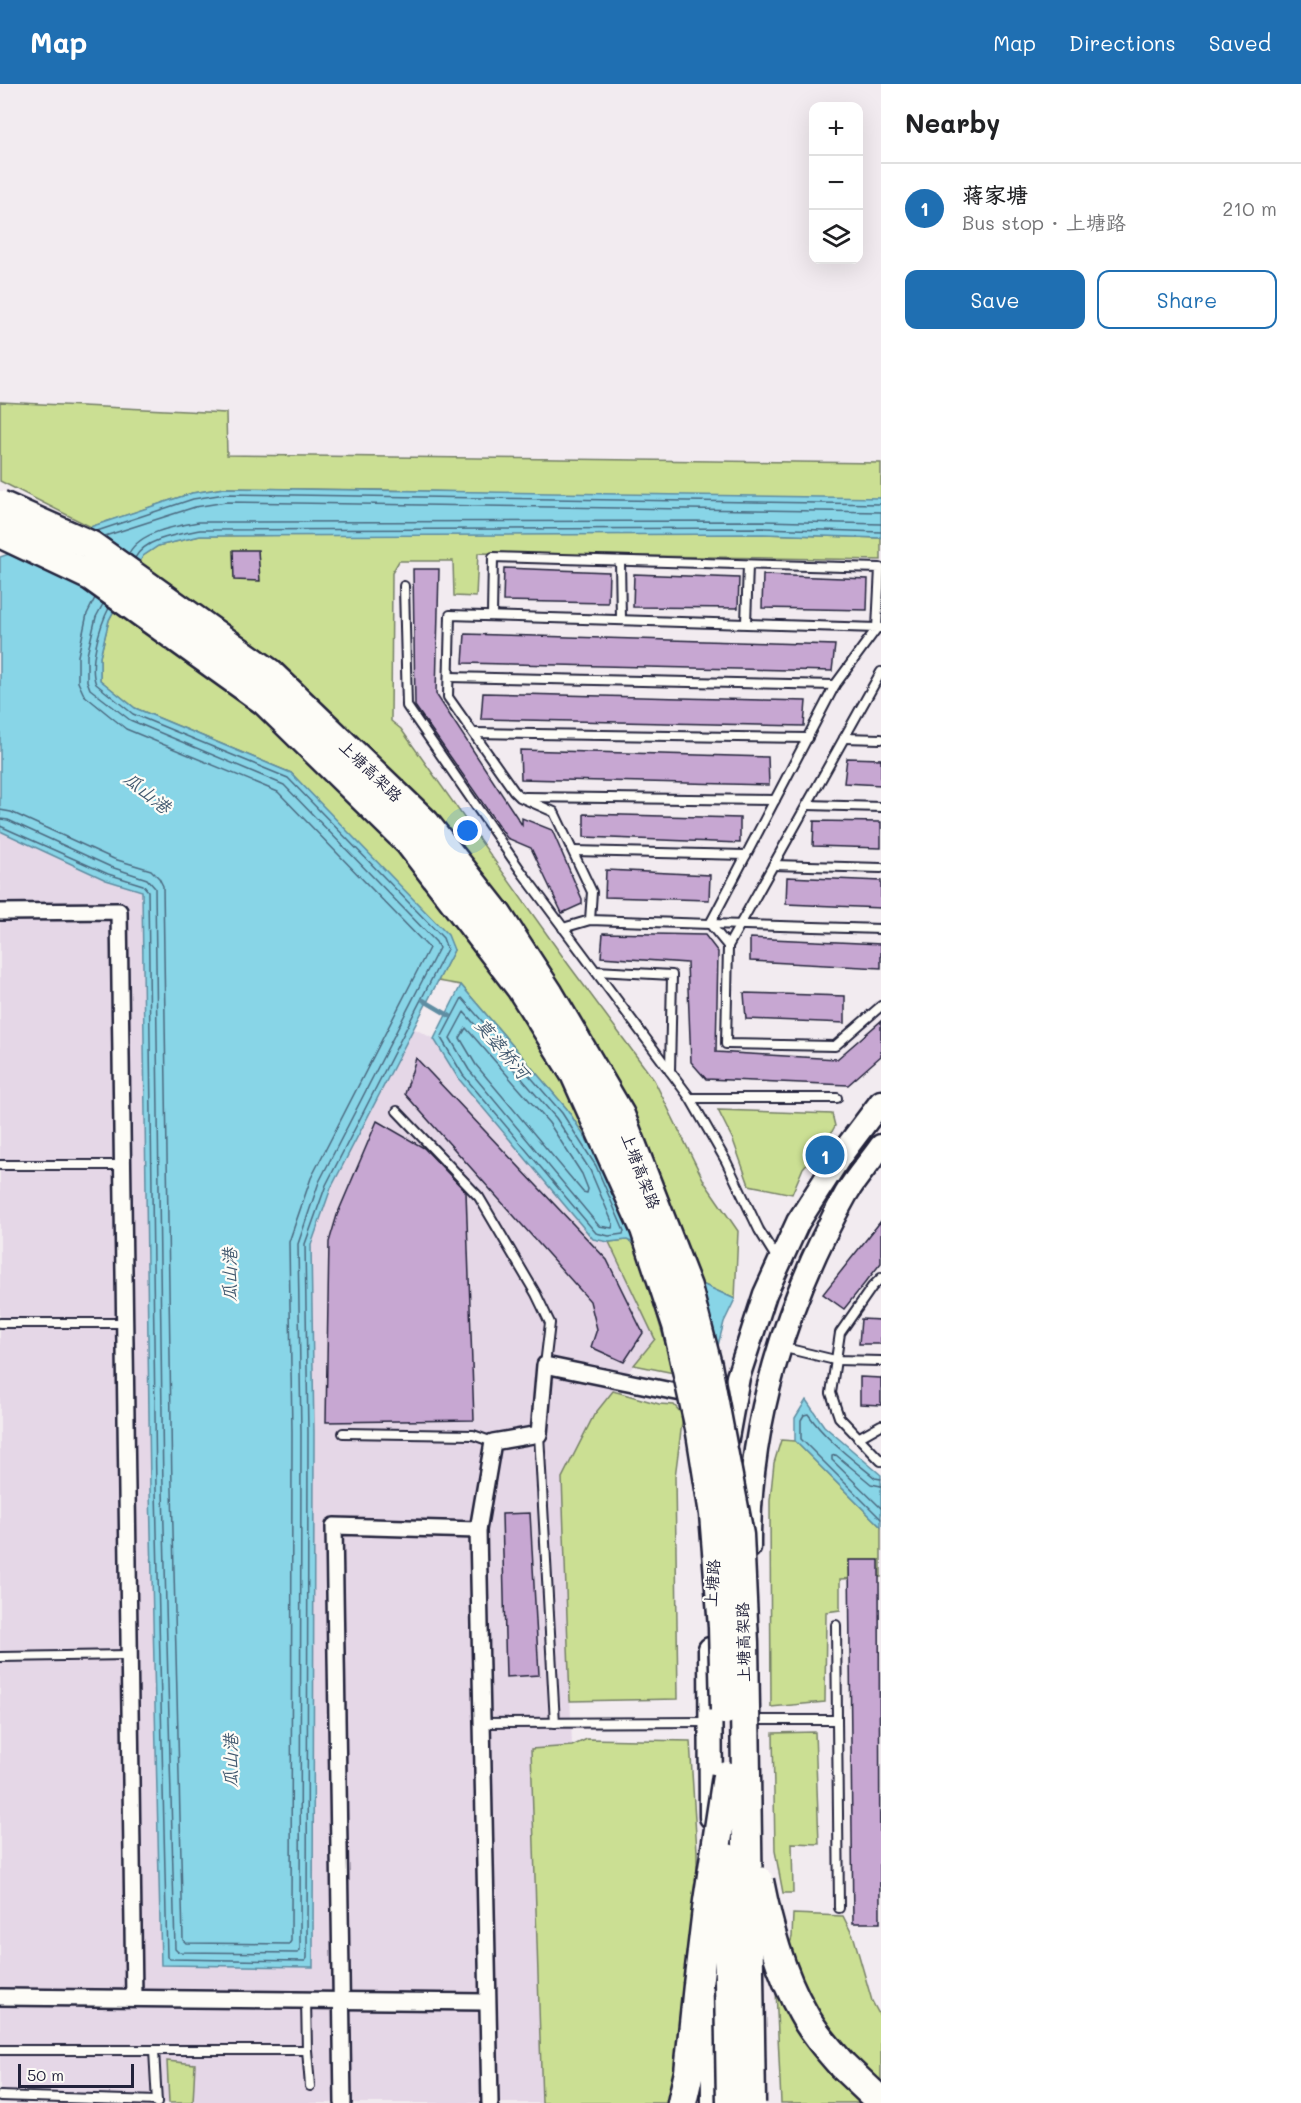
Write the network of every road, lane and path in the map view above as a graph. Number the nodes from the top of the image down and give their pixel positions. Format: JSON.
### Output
{"nodes":[{"id":1,"x":0,"y":504,"type":"edge"},
{"id":2,"x":0,"y":533,"type":"edge"},
{"id":3,"x":620,"y":561,"type":"junction"},
{"id":4,"x":748,"y":565,"type":"junction"},
{"id":5,"x":404,"y":586,"type":"dead end"},
{"id":6,"x":492,"y":616,"type":"junction"},
{"id":7,"x":621,"y":620,"type":"junction"},
{"id":8,"x":746,"y":623,"type":"junction"},
{"id":9,"x":879,"y":628,"type":"edge"},
{"id":10,"x":881,"y":672,"type":"edge"},
{"id":11,"x":449,"y":677,"type":"junction"},
{"id":12,"x":835,"y":685,"type":"junction"},
{"id":13,"x":877,"y":687,"type":"edge"},
{"id":14,"x":474,"y":733,"type":"junction"},
{"id":15,"x":808,"y":738,"type":"junction"},
{"id":16,"x":844,"y":738,"type":"junction"},
{"id":17,"x":881,"y":739,"type":"edge"},
{"id":18,"x":520,"y":797,"type":"junction"},
{"id":19,"x":776,"y":800,"type":"junction"},
{"id":20,"x":807,"y":805,"type":"junction"},
{"id":21,"x":881,"y":807,"type":"edge"},
{"id":22,"x":573,"y":851,"type":"junction"},
{"id":23,"x":746,"y":855,"type":"junction"},
{"id":24,"x":773,"y":866,"type":"junction"},
{"id":25,"x":881,"y":868,"type":"edge"},
{"id":26,"x":0,"y":912,"type":"edge"},
{"id":27,"x":590,"y":920,"type":"junction"},
{"id":28,"x":710,"y":924,"type":"junction"},
{"id":29,"x":740,"y":925,"type":"junction"},
{"id":30,"x":563,"y":928,"type":"junction"},
{"id":31,"x":881,"y":929,"type":"edge"},
{"id":32,"x":728,"y":946,"type":"junction"},
{"id":33,"x":596,"y":971,"type":"junction"},
{"id":34,"x":881,"y":1006,"type":"edge"},
{"id":35,"x":670,"y":1072,"type":"junction"},
{"id":36,"x":690,"y":1098,"type":"junction"},
{"id":37,"x":837,"y":1098,"type":"dead end"},
{"id":38,"x":881,"y":1102,"type":"edge"},
{"id":39,"x":397,"y":1112,"type":"dead end"},
{"id":40,"x":881,"y":1146,"type":"edge"},
{"id":41,"x":0,"y":1165,"type":"edge"},
{"id":42,"x":122,"y":1165,"type":"junction"},
{"id":43,"x":779,"y":1263,"type":"junction"},
{"id":44,"x":881,"y":1278,"type":"edge"},
{"id":45,"x":877,"y":1288,"type":"edge"},
{"id":46,"x":0,"y":1323,"type":"edge"},
{"id":47,"x":124,"y":1323,"type":"junction"},
{"id":48,"x":780,"y":1347,"type":"junction"},
{"id":49,"x":835,"y":1360,"type":"junction"},
{"id":50,"x":881,"y":1361,"type":"edge"},
{"id":51,"x":545,"y":1365,"type":"junction"},
{"id":52,"x":733,"y":1404,"type":"junction"},
{"id":53,"x":881,"y":1425,"type":"edge"},
{"id":54,"x":343,"y":1432,"type":"dead end"},
{"id":55,"x":539,"y":1434,"type":"junction"},
{"id":56,"x":858,"y":1438,"type":"junction"},
{"id":57,"x":493,"y":1442,"type":"junction"},
{"id":58,"x":881,"y":1461,"type":"edge"},
{"id":59,"x":478,"y":1530,"type":"junction"},
{"id":60,"x":837,"y":1625,"type":"dead end"},
{"id":61,"x":129,"y":1655,"type":"junction"},
{"id":62,"x":0,"y":1657,"type":"edge"},
{"id":63,"x":749,"y":1720,"type":"junction"},
{"id":64,"x":837,"y":1720,"type":"junction"},
{"id":65,"x":710,"y":1722,"type":"junction"},
{"id":66,"x":482,"y":1723,"type":"junction"},
{"id":67,"x":555,"y":1723,"type":"junction"},
{"id":68,"x":727,"y":1776,"type":"junction"},
{"id":69,"x":745,"y":1803,"type":"junction"},
{"id":70,"x":839,"y":1908,"type":"dead end"},
{"id":71,"x":0,"y":1997,"type":"edge"},
{"id":72,"x":134,"y":1998,"type":"junction"},
{"id":73,"x":306,"y":2000,"type":"junction"},
{"id":74,"x":341,"y":2000,"type":"junction"},
{"id":75,"x":487,"y":2002,"type":"junction"},
{"id":76,"x":0,"y":2050,"type":"edge"},
{"id":77,"x":154,"y":2050,"type":"junction"},
{"id":78,"x":307,"y":2050,"type":"junction"},
{"id":79,"x":689,"y":2072,"type":"junction"},
{"id":80,"x":309,"y":2086,"type":"dead end"},
{"id":81,"x":0,"y":2096,"type":"edge"},
{"id":82,"x":157,"y":2102,"type":"edge"},
{"id":83,"x":881,"y":2102,"type":"edge"},
{"id":84,"x":344,"y":2103,"type":"edge"},
{"id":85,"x":490,"y":2103,"type":"edge"},
{"id":86,"x":682,"y":2103,"type":"edge"},
{"id":87,"x":688,"y":2103,"type":"edge"},
{"id":88,"x":713,"y":2103,"type":"edge"},
{"id":89,"x":731,"y":2103,"type":"edge"},
{"id":90,"x":752,"y":2103,"type":"edge"}],
"edges":[{"from":1,"to":69,"type":"highway","name":"上塘高架路","bridge":true},
{"from":2,"to":68,"type":"highway","name":"上塘高架路","bridge":true},
{"from":3,"to":4,"type":"lane"},
{"from":3,"to":6,"type":"lane"},
{"from":3,"to":7,"type":"lane"},
{"from":4,"to":8,"type":"lane"},
{"from":4,"to":9,"type":"lane"},
{"from":5,"to":30,"type":"lane"},
{"from":6,"to":7,"type":"lane"},
{"from":6,"to":11,"type":"lane"},
{"from":7,"to":8,"type":"lane"},
{"from":8,"to":9,"type":"lane"},
{"from":9,"to":12,"type":"lane"},
{"from":10,"to":13,"type":"lane"},
{"from":11,"to":12,"type":"lane"},
{"from":11,"to":14,"type":"lane"},
{"from":12,"to":15,"type":"lane"},
{"from":13,"to":16,"type":"lane"},
{"from":14,"to":15,"type":"lane"},
{"from":14,"to":18,"type":"lane"},
{"from":15,"to":19,"type":"lane"},
{"from":16,"to":17,"type":"lane"},
{"from":16,"to":20,"type":"lane"},
{"from":18,"to":19,"type":"lane"},
{"from":18,"to":22,"type":"lane"},
{"from":19,"to":23,"type":"lane"},
{"from":20,"to":21,"type":"lane"},
{"from":20,"to":24,"type":"lane"},
{"from":22,"to":23,"type":"lane"},
{"from":22,"to":27,"type":"lane"},
{"from":23,"to":28,"type":"lane"},
{"from":24,"to":25,"type":"lane"},
{"from":24,"to":29,"type":"lane"},
{"from":26,"to":42,"type":"street"},
{"from":27,"to":28,"type":"lane"},
{"from":27,"to":30,"type":"lane"},
{"from":28,"to":29,"type":"lane"},
{"from":28,"to":32,"type":"lane"},
{"from":29,"to":31,"type":"lane"},
{"from":29,"to":32,"type":"lane"},
{"from":30,"to":33,"type":"lane"},
{"from":32,"to":34,"type":"lane"},
{"from":33,"to":35,"type":"lane"},
{"from":33,"to":35,"type":"lane"},
{"from":35,"to":36,"type":"lane"},
{"from":36,"to":37,"type":"lane"},
{"from":36,"to":43,"type":"lane"},
{"from":38,"to":43,"type":"main road","name":"上塘路"},
{"from":39,"to":51,"type":"lane"},
{"from":40,"to":48,"type":"main road"},
{"from":41,"to":42,"type":"lane"},
{"from":42,"to":47,"type":"street"},
{"from":43,"to":52,"type":"main road","name":"上塘路"},
{"from":44,"to":45,"type":"lane"},
{"from":45,"to":49,"type":"lane"},
{"from":46,"to":47,"type":"lane"},
{"from":47,"to":61,"type":"street"},
{"from":48,"to":49,"type":"lane"},
{"from":48,"to":63,"type":"main road"},
{"from":49,"to":50,"type":"lane"},
{"from":49,"to":56,"type":"lane"},
{"from":51,"to":52,"type":"street"},
{"from":51,"to":55,"type":"street"},
{"from":52,"to":65,"type":"main road","name":"上塘路"},
{"from":53,"to":56,"type":"lane"},
{"from":54,"to":57,"type":"lane"},
{"from":55,"to":57,"type":"street"},
{"from":55,"to":67,"type":"lane"},
{"from":56,"to":58,"type":"lane"},
{"from":57,"to":59,"type":"street"},
{"from":59,"to":66,"type":"street"},
{"from":59,"to":74,"type":"street"},
{"from":60,"to":64,"type":"lane"},
{"from":61,"to":62,"type":"lane"},
{"from":61,"to":72,"type":"street"},
{"from":63,"to":64,"type":"lane"},
{"from":63,"to":90,"type":"main road"},
{"from":64,"to":70,"type":"lane"},
{"from":65,"to":67,"type":"lane"},
{"from":65,"to":88,"type":"main road","name":"上塘路"},
{"from":66,"to":67,"type":"lane"},
{"from":66,"to":75,"type":"street"},
{"from":68,"to":79,"type":"highway","bridge":true},
{"from":68,"to":89,"type":"highway","name":"上塘高架路","bridge":true},
{"from":69,"to":83,"type":"highway","bridge":true},
{"from":69,"to":90,"type":"highway","name":"上塘高架路","bridge":true},
{"from":71,"to":72,"type":"street"},
{"from":72,"to":73,"type":"street"},
{"from":73,"to":74,"type":"street"},
{"from":73,"to":78,"type":"lane"},
{"from":74,"to":75,"type":"street"},
{"from":74,"to":84,"type":"street"},
{"from":75,"to":85,"type":"street"},
{"from":76,"to":77,"type":"lane"},
{"from":77,"to":78,"type":"lane"},
{"from":77,"to":82,"type":"lane"},
{"from":78,"to":80,"type":"lane"},
{"from":79,"to":86,"type":"highway"},
{"from":79,"to":87,"type":"highway"},
{"from":81,"to":82,"type":"lane"}]}
